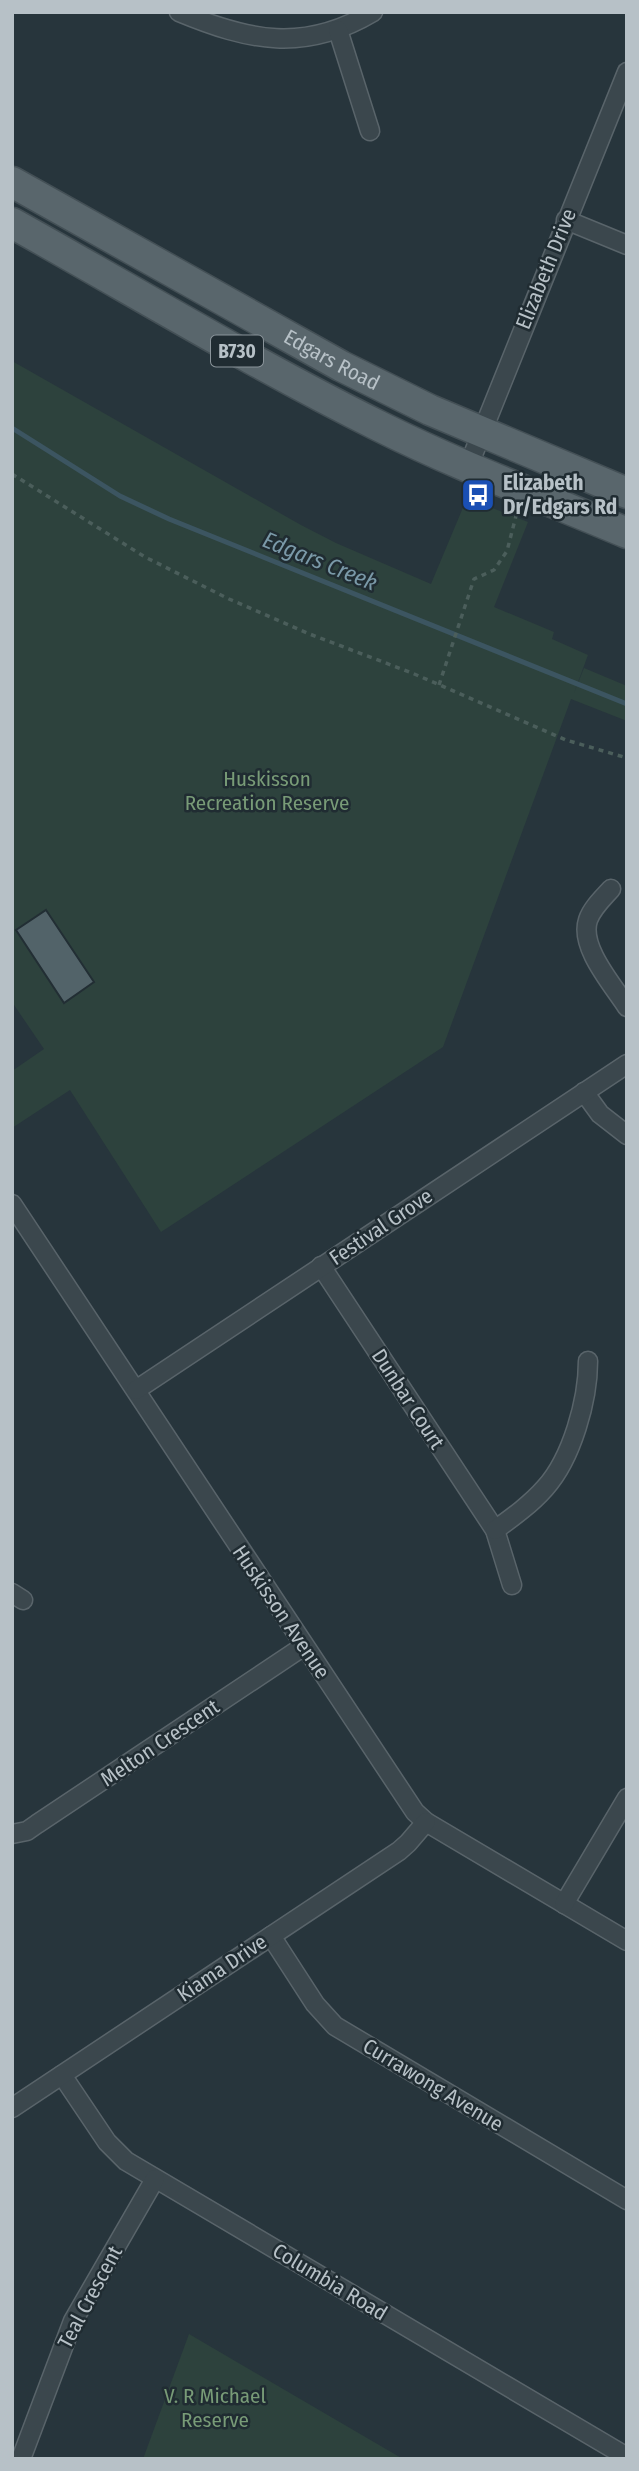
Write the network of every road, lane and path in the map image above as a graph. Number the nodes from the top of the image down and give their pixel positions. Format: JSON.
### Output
{"nodes":[{"id":1,"x":179,"y":12,"type":"edge"},
{"id":2,"x":373,"y":12,"type":"edge"},
{"id":3,"x":338,"y":30,"type":"junction"},
{"id":4,"x":627,"y":72,"type":"edge"},
{"id":5,"x":370,"y":131,"type":"dead end"},
{"id":6,"x":12,"y":182,"type":"edge"},
{"id":7,"x":566,"y":220,"type":"junction"},
{"id":8,"x":12,"y":223,"type":"edge"},
{"id":9,"x":627,"y":245,"type":"edge"},
{"id":10,"x":481,"y":433,"type":"junction"},
{"id":11,"x":468,"y":467,"type":"junction"},
{"id":12,"x":12,"y":474,"type":"edge"},
{"id":13,"x":525,"y":491,"type":"junction"},
{"id":14,"x":627,"y":493,"type":"edge"},
{"id":15,"x":627,"y":533,"type":"edge"},
{"id":16,"x":439,"y":685,"type":"junction"},
{"id":17,"x":627,"y":758,"type":"edge"},
{"id":18,"x":611,"y":889,"type":"dead end"},
{"id":19,"x":627,"y":1007,"type":"edge"},
{"id":20,"x":627,"y":1064,"type":"edge"},
{"id":21,"x":584,"y":1092,"type":"junction"},
{"id":22,"x":627,"y":1135,"type":"edge"},
{"id":23,"x":13,"y":1205,"type":"edge"},
{"id":24,"x":321,"y":1266,"type":"junction"},
{"id":25,"x":588,"y":1361,"type":"dead end"},
{"id":26,"x":136,"y":1391,"type":"junction"},
{"id":27,"x":495,"y":1530,"type":"junction"},
{"id":28,"x":512,"y":1585,"type":"dead end"},
{"id":29,"x":304,"y":1646,"type":"junction"},
{"id":30,"x":627,"y":1798,"type":"edge"},
{"id":31,"x":426,"y":1822,"type":"junction"},
{"id":32,"x":12,"y":1833,"type":"edge"},
{"id":33,"x":564,"y":1904,"type":"junction"},
{"id":34,"x":271,"y":1936,"type":"junction"},
{"id":35,"x":627,"y":1941,"type":"edge"},
{"id":36,"x":62,"y":2075,"type":"junction"},
{"id":37,"x":12,"y":2108,"type":"edge"},
{"id":38,"x":155,"y":2179,"type":"junction"},
{"id":39,"x":627,"y":2200,"type":"edge"},
{"id":40,"x":627,"y":2457,"type":"edge"},
{"id":41,"x":21,"y":2459,"type":"edge"}],
"edges":[{"from":1,"to":3,"type":"street"},
{"from":2,"to":3,"type":"street"},
{"from":3,"to":5,"type":"street"},
{"from":4,"to":7,"type":"street","name":"Elizabeth Drive"},
{"from":6,"to":10,"type":"main road","name":"Edgars Road","number":"B730"},
{"from":7,"to":9,"type":"street"},
{"from":7,"to":10,"type":"street","name":"Elizabeth Drive"},
{"from":8,"to":11,"type":"main road","name":"Edgars Road","number":"B730"},
{"from":10,"to":11,"type":"street","name":"Elizabeth Drive"},
{"from":10,"to":14,"type":"main road","name":"Edgars Road","number":"B730"},
{"from":11,"to":13,"type":"main road","name":"Edgars Road","number":"B730"},
{"from":12,"to":16,"type":"path"},
{"from":13,"to":15,"type":"main road","name":"Edgars Road","number":"B730"},
{"from":13,"to":16,"type":"path"},
{"from":16,"to":17,"type":"path"},
{"from":18,"to":19,"type":"street"},
{"from":20,"to":21,"type":"street","name":"Festival Grove"},
{"from":21,"to":22,"type":"street"},
{"from":21,"to":24,"type":"street","name":"Festival Grove"},
{"from":23,"to":26,"type":"street","name":"Huskisson Avenue"},
{"from":24,"to":26,"type":"street","name":"Festival Grove"},
{"from":24,"to":27,"type":"street","name":"Dunbar Court"},
{"from":25,"to":27,"type":"street"},
{"from":26,"to":29,"type":"street","name":"Huskisson Avenue"},
{"from":27,"to":28,"type":"street","name":"Dunbar Court"},
{"from":29,"to":31,"type":"street","name":"Huskisson Avenue"},
{"from":29,"to":32,"type":"street","name":"Melton Crescent"},
{"from":30,"to":33,"type":"street"},
{"from":31,"to":33,"type":"street","name":"Huskisson Avenue"},
{"from":31,"to":34,"type":"street","name":"Kiama Drive"},
{"from":33,"to":35,"type":"street","name":"Huskisson Avenue"},
{"from":34,"to":36,"type":"street","name":"Kiama Drive"},
{"from":34,"to":39,"type":"street","name":"Currawong Avenue"},
{"from":36,"to":37,"type":"street","name":"Kiama Drive"},
{"from":36,"to":38,"type":"street","name":"Columbia Road"},
{"from":38,"to":40,"type":"street","name":"Columbia Road"},
{"from":38,"to":41,"type":"street","name":"Teal Crescent"}]}
